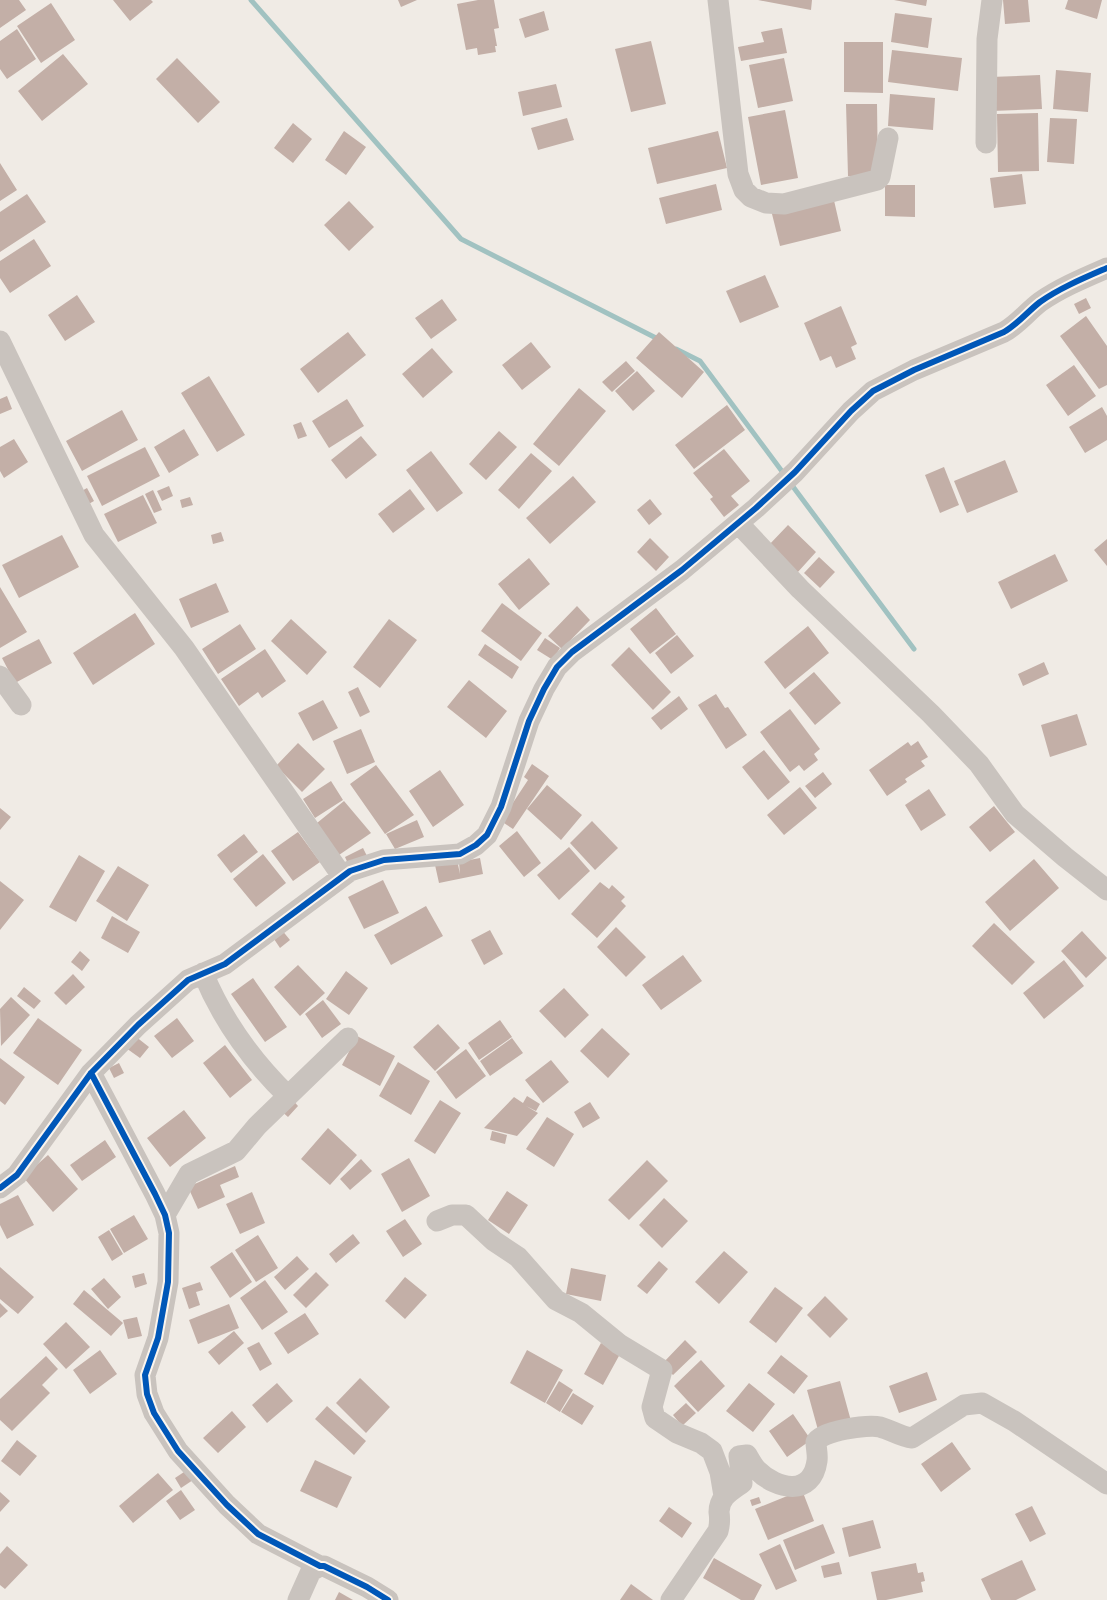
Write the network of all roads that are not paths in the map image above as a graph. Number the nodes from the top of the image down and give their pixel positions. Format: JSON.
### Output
{"nodes":[{"id":1,"x":718,"y":0,"type":"edge"},
{"id":2,"x":992,"y":0,"type":"edge"},
{"id":3,"x":888,"y":138,"type":"dead end"},
{"id":4,"x":986,"y":142,"type":"dead end"},
{"id":5,"x":1107,"y":268,"type":"edge"},
{"id":6,"x":0,"y":341,"type":"edge"},
{"id":7,"x":738,"y":523,"type":"junction"},
{"id":8,"x":0,"y":675,"type":"edge"},
{"id":9,"x":21,"y":705,"type":"dead end"},
{"id":10,"x":342,"y":876,"type":"junction"},
{"id":11,"x":1107,"y":890,"type":"edge"},
{"id":12,"x":203,"y":972,"type":"junction"},
{"id":13,"x":348,"y":1038,"type":"dead end"},
{"id":14,"x":92,"y":1073,"type":"junction"},
{"id":15,"x":288,"y":1096,"type":"junction"},
{"id":16,"x":0,"y":1188,"type":"edge"},
{"id":17,"x":165,"y":1215,"type":"junction"},
{"id":18,"x":437,"y":1221,"type":"dead end"},
{"id":19,"x":1107,"y":1484,"type":"edge"},
{"id":20,"x":724,"y":1496,"type":"junction"},
{"id":21,"x":320,"y":1566,"type":"junction"},
{"id":22,"x":298,"y":1600,"type":"edge"},
{"id":23,"x":388,"y":1600,"type":"edge"},
{"id":24,"x":670,"y":1600,"type":"edge"}],
"edges":[{"from":1,"to":3,"type":"street"},
{"from":2,"to":4,"type":"street"},
{"from":5,"to":7,"type":"street"},
{"from":6,"to":10,"type":"street"},
{"from":7,"to":10,"type":"street"},
{"from":7,"to":11,"type":"street"},
{"from":8,"to":9,"type":"street"},
{"from":10,"to":12,"type":"street"},
{"from":12,"to":14,"type":"street"},
{"from":12,"to":15,"type":"street"},
{"from":13,"to":15,"type":"street"},
{"from":14,"to":16,"type":"street"},
{"from":14,"to":17,"type":"street"},
{"from":15,"to":17,"type":"street"},
{"from":17,"to":21,"type":"street"},
{"from":18,"to":20,"type":"street"},
{"from":19,"to":20,"type":"street"},
{"from":20,"to":24,"type":"street"},
{"from":21,"to":22,"type":"street"},
{"from":21,"to":23,"type":"street"}]}
